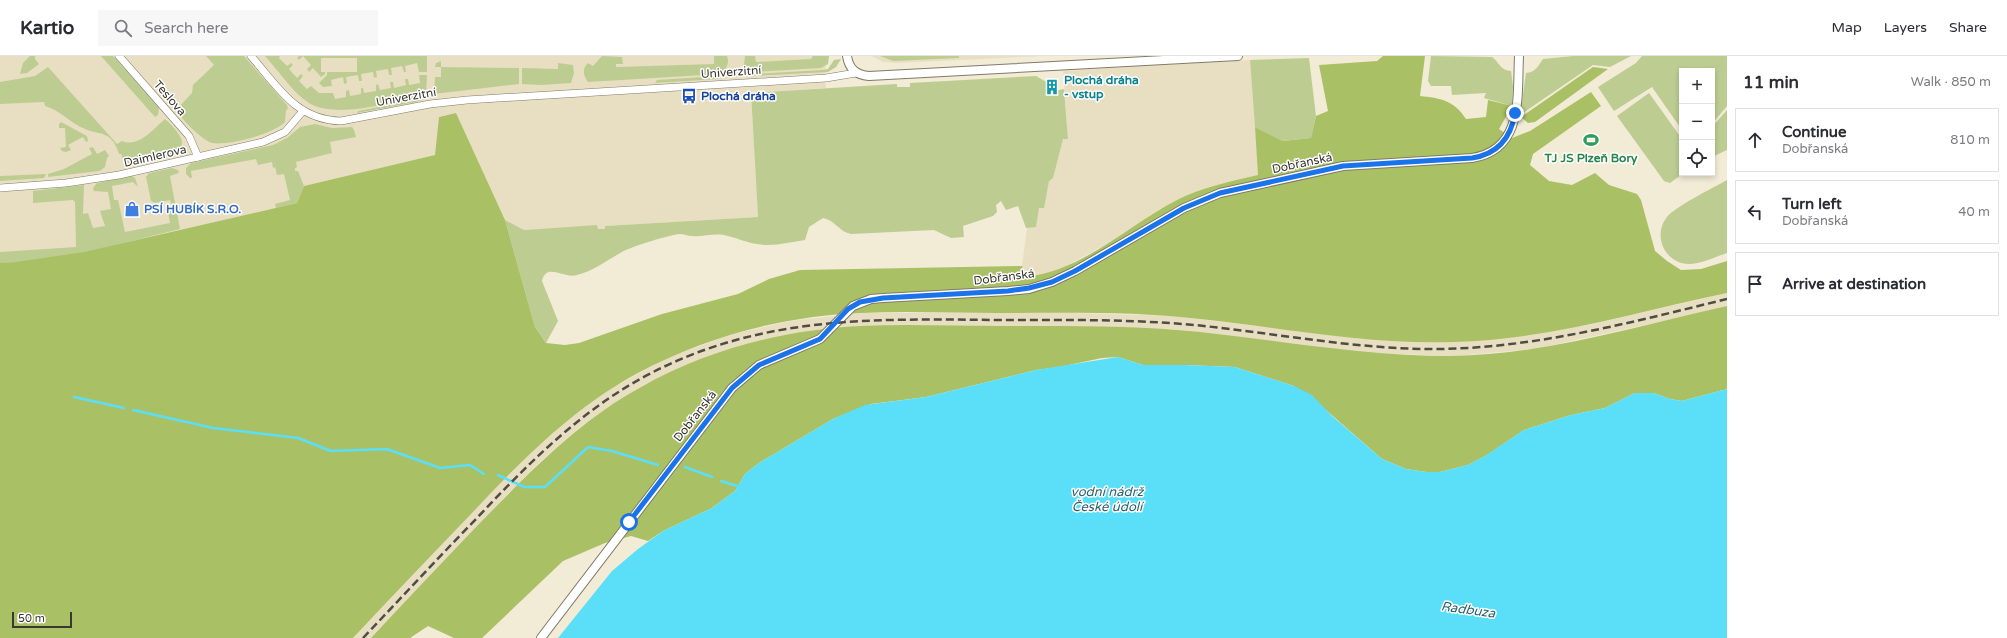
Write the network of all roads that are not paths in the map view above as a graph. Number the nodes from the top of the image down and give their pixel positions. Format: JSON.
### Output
{"nodes":[{"id":1,"x":119,"y":56,"type":"edge"},
{"id":2,"x":251,"y":56,"type":"edge"},
{"id":3,"x":847,"y":56,"type":"edge"},
{"id":4,"x":1238,"y":56,"type":"edge"},
{"id":5,"x":1519,"y":56,"type":"edge"},
{"id":6,"x":856,"y":72,"type":"junction"},
{"id":7,"x":302,"y":112,"type":"junction"},
{"id":8,"x":198,"y":157,"type":"junction"},
{"id":9,"x":0,"y":188,"type":"edge"},
{"id":10,"x":541,"y":638,"type":"edge"}],
"edges":[{"from":1,"to":8,"type":"street","name":"Teslova"},
{"from":2,"to":7,"type":"street","name":"Univerzitní"},
{"from":3,"to":6,"type":"street"},
{"from":4,"to":6,"type":"street","name":"Univerzitní"},
{"from":5,"to":10,"type":"street","name":"Dobřanská"},
{"from":6,"to":7,"type":"street","name":"Univerzitní"},
{"from":7,"to":8,"type":"street","name":"Daimlerova"},
{"from":8,"to":9,"type":"street","name":"Daimlerova"}]}
